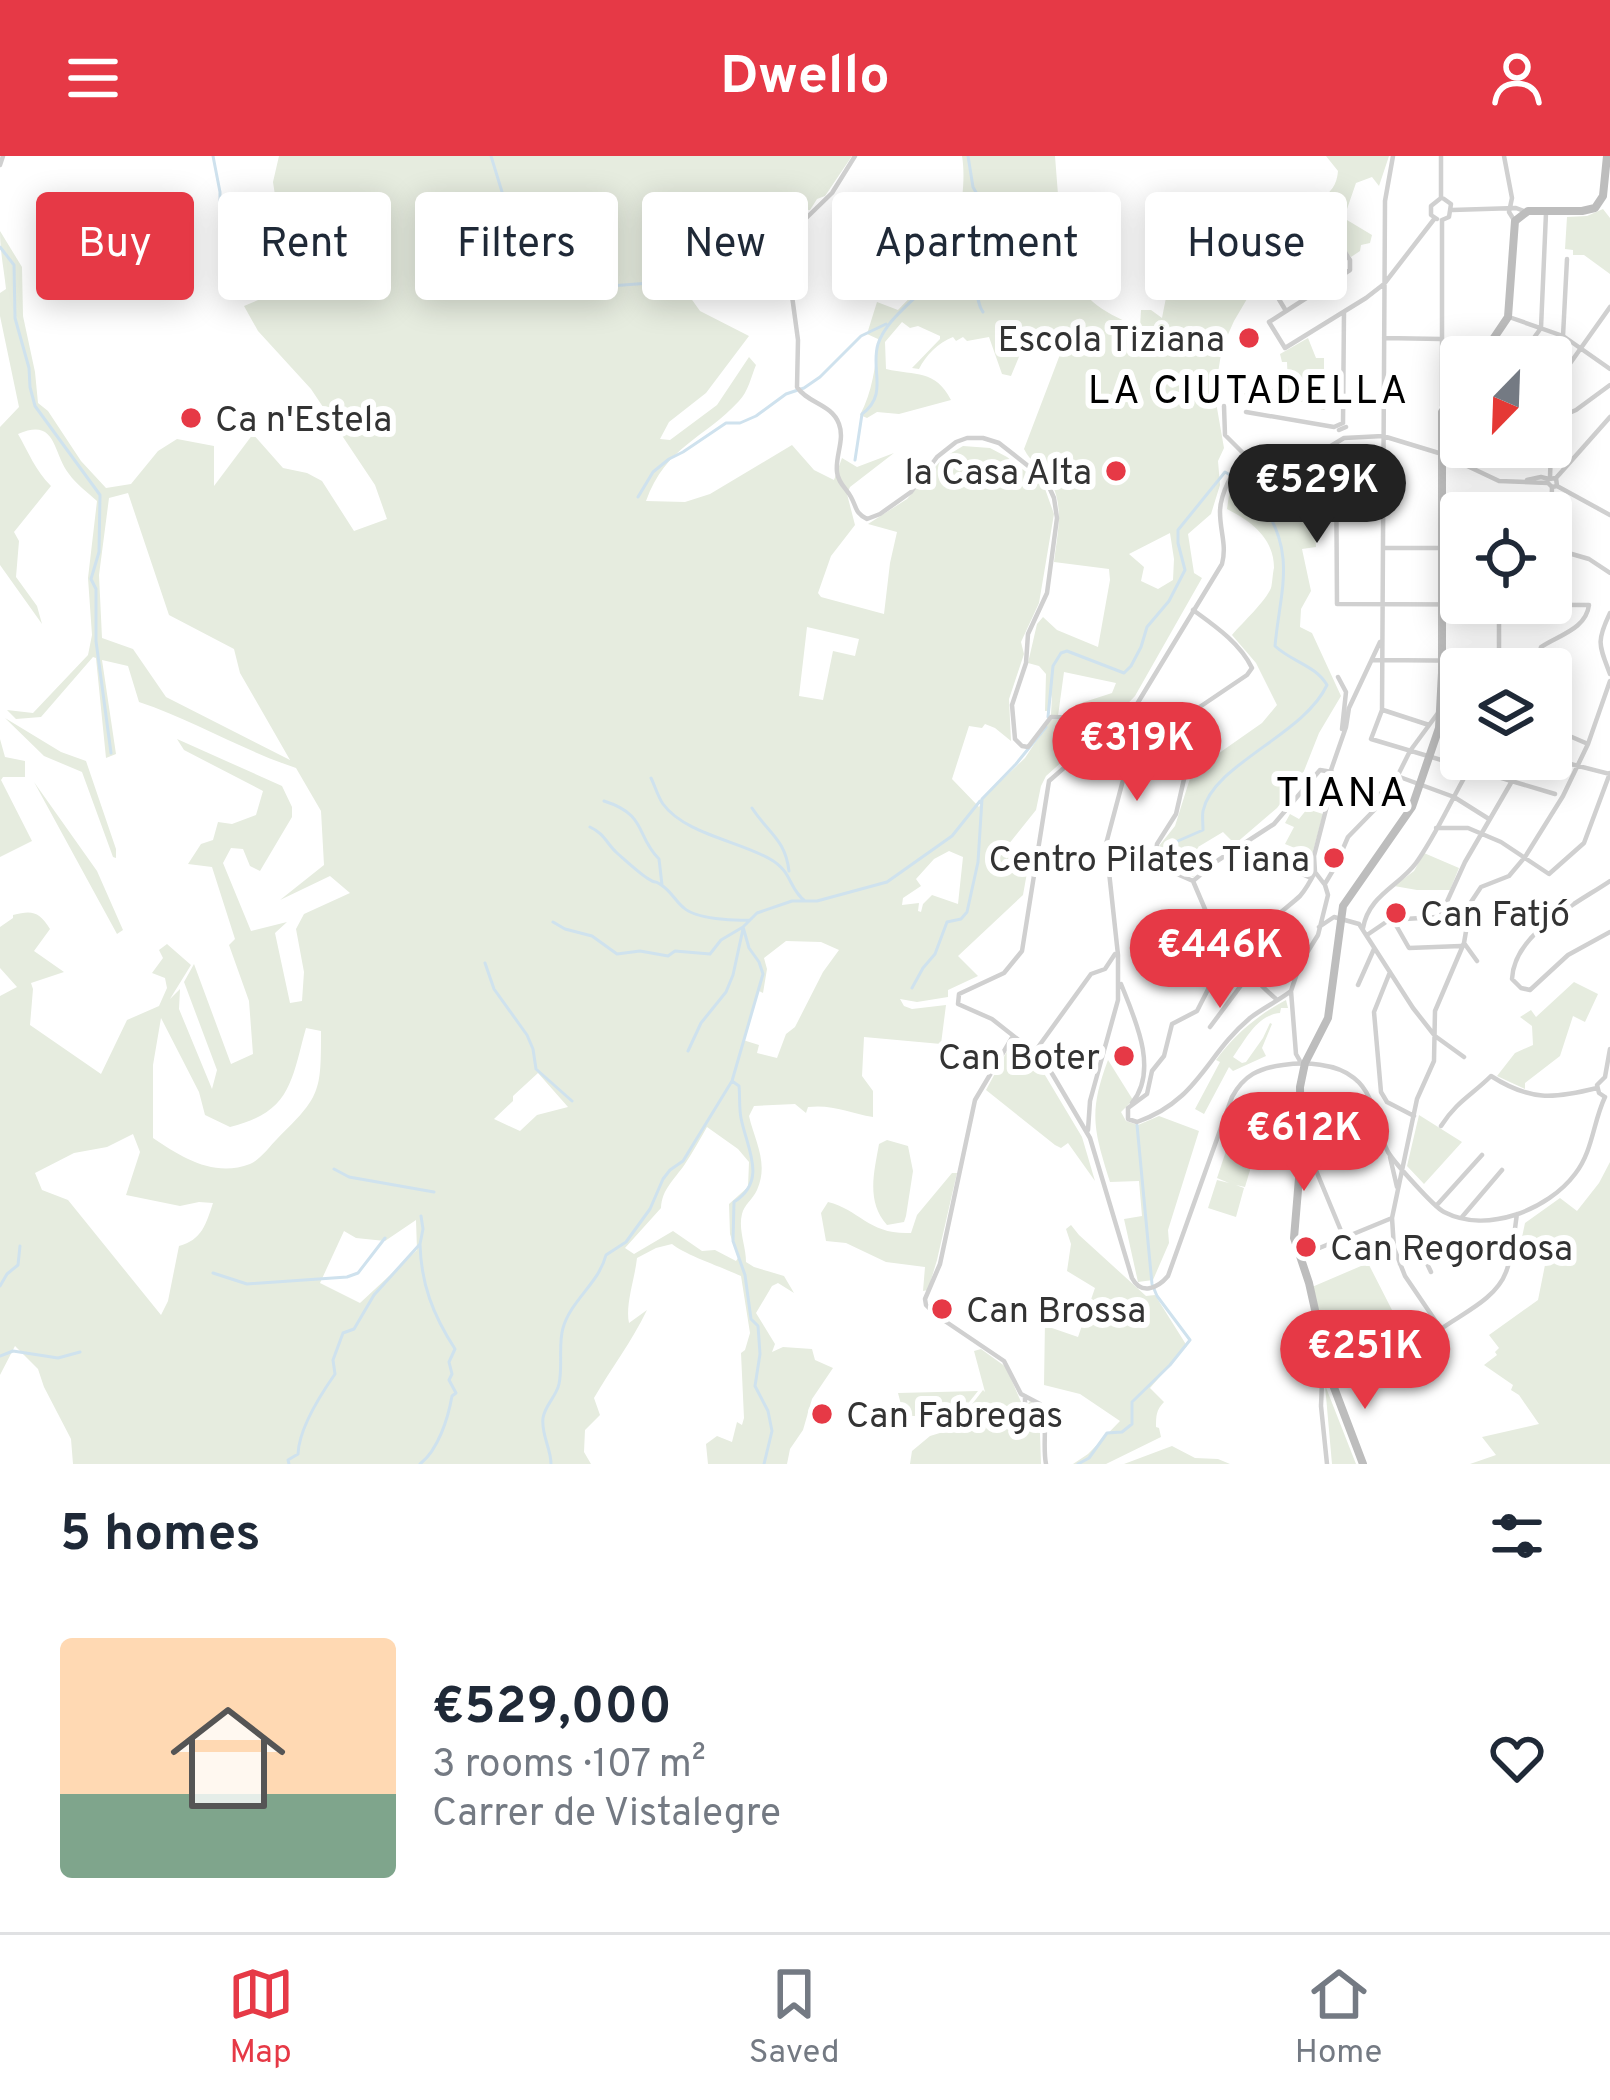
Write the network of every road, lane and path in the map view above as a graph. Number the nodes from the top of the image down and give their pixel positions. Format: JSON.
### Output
{"nodes":[{"id":1,"x":3,"y":156,"type":"edge"},
{"id":2,"x":855,"y":156,"type":"edge"},
{"id":3,"x":1394,"y":156,"type":"edge"},
{"id":4,"x":1441,"y":156,"type":"edge"},
{"id":5,"x":1504,"y":156,"type":"edge"},
{"id":6,"x":1608,"y":160,"type":"edge"},
{"id":7,"x":0,"y":166,"type":"edge"},
{"id":8,"x":1442,"y":198,"type":"junction"},
{"id":9,"x":1452,"y":210,"type":"junction"},
{"id":10,"x":1546,"y":211,"type":"junction"},
{"id":11,"x":1514,"y":213,"type":"junction"},
{"id":12,"x":1438,"y":219,"type":"junction"},
{"id":13,"x":1567,"y":259,"type":"dead end"},
{"id":14,"x":1384,"y":284,"type":"junction"},
{"id":15,"x":1610,"y":307,"type":"edge"},
{"id":16,"x":1286,"y":311,"type":"junction"},
{"id":17,"x":1344,"y":312,"type":"junction"},
{"id":18,"x":1508,"y":317,"type":"junction"},
{"id":19,"x":1540,"y":328,"type":"junction"},
{"id":20,"x":1563,"y":335,"type":"junction"},
{"id":21,"x":1442,"y":336,"type":"edge"},
{"id":22,"x":1495,"y":336,"type":"edge"},
{"id":23,"x":1534,"y":336,"type":"edge"},
{"id":24,"x":1384,"y":338,"type":"junction"},
{"id":25,"x":1440,"y":339,"type":"edge"},
{"id":26,"x":1581,"y":348,"type":"junction"},
{"id":27,"x":1572,"y":361,"type":"edge"},
{"id":28,"x":1610,"y":369,"type":"edge"},
{"id":29,"x":1610,"y":385,"type":"edge"},
{"id":30,"x":1224,"y":406,"type":"dead end"},
{"id":31,"x":1246,"y":412,"type":"dead end"},
{"id":32,"x":1572,"y":412,"type":"edge"},
{"id":33,"x":1610,"y":417,"type":"edge"},
{"id":34,"x":1342,"y":427,"type":"junction"},
{"id":35,"x":1353,"y":436,"type":"junction"},
{"id":36,"x":1383,"y":436,"type":"junction"},
{"id":37,"x":1344,"y":438,"type":"junction"},
{"id":38,"x":1336,"y":452,"type":"dead end"},
{"id":39,"x":1440,"y":453,"type":"edge"},
{"id":40,"x":1246,"y":457,"type":"junction"},
{"id":41,"x":1472,"y":468,"type":"edge"},
{"id":42,"x":1552,"y":468,"type":"edge"},
{"id":43,"x":1552,"y":482,"type":"junction"},
{"id":44,"x":1289,"y":488,"type":"dead end"},
{"id":45,"x":1337,"y":488,"type":"junction"},
{"id":46,"x":1383,"y":489,"type":"junction"},
{"id":47,"x":1552,"y":492,"type":"edge"},
{"id":48,"x":1610,"y":515,"type":"edge"},
{"id":49,"x":1383,"y":548,"type":"junction"},
{"id":50,"x":1440,"y":549,"type":"edge"},
{"id":51,"x":1572,"y":554,"type":"edge"},
{"id":52,"x":1610,"y":573,"type":"edge"},
{"id":53,"x":1382,"y":604,"type":"junction"},
{"id":54,"x":1440,"y":605,"type":"edge"},
{"id":55,"x":1572,"y":605,"type":"edge"},
{"id":56,"x":1193,"y":610,"type":"junction"},
{"id":57,"x":1610,"y":613,"type":"edge"},
{"id":58,"x":1382,"y":637,"type":"junction"},
{"id":59,"x":1541,"y":648,"type":"edge"},
{"id":60,"x":1370,"y":660,"type":"junction"},
{"id":61,"x":1440,"y":660,"type":"edge"},
{"id":62,"x":1383,"y":661,"type":"junction"},
{"id":63,"x":1610,"y":674,"type":"edge"},
{"id":64,"x":1337,"y":677,"type":"dead end"},
{"id":65,"x":1600,"y":708,"type":"junction"},
{"id":66,"x":1382,"y":710,"type":"junction"},
{"id":67,"x":1440,"y":711,"type":"edge"},
{"id":68,"x":1610,"y":712,"type":"edge"},
{"id":69,"x":1122,"y":718,"type":"junction"},
{"id":70,"x":1440,"y":718,"type":"edge"},
{"id":71,"x":1429,"y":725,"type":"junction"},
{"id":72,"x":1112,"y":727,"type":"junction"},
{"id":73,"x":1344,"y":731,"type":"junction"},
{"id":74,"x":1162,"y":732,"type":"junction"},
{"id":75,"x":1572,"y":737,"type":"edge"},
{"id":76,"x":1588,"y":744,"type":"junction"},
{"id":77,"x":1411,"y":751,"type":"junction"},
{"id":78,"x":1130,"y":754,"type":"junction"},
{"id":79,"x":1431,"y":757,"type":"junction"},
{"id":80,"x":1440,"y":759,"type":"edge"},
{"id":81,"x":1572,"y":764,"type":"edge"},
{"id":82,"x":1578,"y":766,"type":"junction"},
{"id":83,"x":1332,"y":772,"type":"junction"},
{"id":84,"x":1610,"y":774,"type":"edge"},
{"id":85,"x":1396,"y":776,"type":"junction"},
{"id":86,"x":1460,"y":780,"type":"edge"},
{"id":87,"x":1512,"y":781,"type":"joint"},
{"id":88,"x":1421,"y":785,"type":"junction"},
{"id":89,"x":1389,"y":793,"type":"junction"},
{"id":90,"x":1555,"y":794,"type":"dead end"},
{"id":91,"x":1454,"y":797,"type":"junction"},
{"id":92,"x":1352,"y":799,"type":"dead end"},
{"id":93,"x":1490,"y":819,"type":"junction"},
{"id":94,"x":1436,"y":828,"type":"junction"},
{"id":95,"x":1480,"y":834,"type":"junction"},
{"id":96,"x":1525,"y":857,"type":"junction"},
{"id":97,"x":1272,"y":861,"type":"dead end"},
{"id":98,"x":1313,"y":875,"type":"junction"},
{"id":99,"x":1193,"y":881,"type":"junction"},
{"id":100,"x":1610,"y":881,"type":"edge"},
{"id":101,"x":1325,"y":884,"type":"junction"},
{"id":102,"x":1469,"y":915,"type":"junction"},
{"id":103,"x":1340,"y":917,"type":"junction"},
{"id":104,"x":1440,"y":917,"type":"junction"},
{"id":105,"x":1393,"y":920,"type":"junction"},
{"id":106,"x":1319,"y":927,"type":"junction"},
{"id":107,"x":1365,"y":931,"type":"junction"},
{"id":108,"x":1610,"y":932,"type":"edge"},
{"id":109,"x":1463,"y":944,"type":"junction"},
{"id":110,"x":1117,"y":949,"type":"junction"},
{"id":111,"x":1375,"y":949,"type":"junction"},
{"id":112,"x":1477,"y":961,"type":"dead end"},
{"id":113,"x":1106,"y":969,"type":"junction"},
{"id":114,"x":1251,"y":972,"type":"junction"},
{"id":115,"x":1390,"y":972,"type":"junction"},
{"id":116,"x":1118,"y":977,"type":"junction"},
{"id":117,"x":1358,"y":985,"type":"dead end"},
{"id":118,"x":1291,"y":991,"type":"junction"},
{"id":119,"x":1277,"y":1000,"type":"junction"},
{"id":120,"x":1210,"y":1027,"type":"dead end"},
{"id":121,"x":1013,"y":1036,"type":"junction"},
{"id":122,"x":1435,"y":1036,"type":"junction"},
{"id":123,"x":1610,"y":1049,"type":"edge"},
{"id":124,"x":1035,"y":1051,"type":"junction"},
{"id":125,"x":1464,"y":1057,"type":"dead end"},
{"id":126,"x":1305,"y":1064,"type":"junction"},
{"id":127,"x":1607,"y":1077,"type":"edge"},
{"id":128,"x":1597,"y":1088,"type":"junction"},
{"id":129,"x":1607,"y":1097,"type":"edge"},
{"id":130,"x":1090,"y":1101,"type":"junction"},
{"id":131,"x":1128,"y":1108,"type":"junction"},
{"id":132,"x":1074,"y":1110,"type":"junction"},
{"id":133,"x":1414,"y":1116,"type":"junction"},
{"id":134,"x":1442,"y":1126,"type":"dead end"},
{"id":135,"x":1301,"y":1134,"type":"junction"},
{"id":136,"x":1088,"y":1135,"type":"junction"},
{"id":137,"x":1389,"y":1154,"type":"junction"},
{"id":138,"x":1482,"y":1155,"type":"dead end"},
{"id":139,"x":1402,"y":1168,"type":"junction"},
{"id":140,"x":1502,"y":1170,"type":"dead end"},
{"id":141,"x":1397,"y":1187,"type":"junction"},
{"id":142,"x":1436,"y":1206,"type":"junction"},
{"id":143,"x":1517,"y":1214,"type":"junction"},
{"id":144,"x":1462,"y":1217,"type":"junction"},
{"id":145,"x":1392,"y":1218,"type":"junction"},
{"id":146,"x":1344,"y":1238,"type":"junction"},
{"id":147,"x":1300,"y":1256,"type":"junction"},
{"id":148,"x":1400,"y":1264,"type":"junction"},
{"id":149,"x":1431,"y":1272,"type":"dead end"},
{"id":150,"x":1324,"y":1353,"type":"junction"},
{"id":151,"x":1025,"y":1396,"type":"junction"},
{"id":152,"x":1025,"y":1409,"type":"dead end"},
{"id":153,"x":1046,"y":1464,"type":"edge"},
{"id":154,"x":1327,"y":1464,"type":"edge"},
{"id":155,"x":1363,"y":1464,"type":"edge"}],
"edges":[{"from":1,"to":7,"type":"street"},
{"from":2,"to":69,"type":"street"},
{"from":3,"to":14,"type":"street"},
{"from":4,"to":8,"type":"street"},
{"from":5,"to":11,"type":"street"},
{"from":6,"to":10,"type":"street"},
{"from":8,"to":9,"type":"street"},
{"from":8,"to":12,"type":"street"},
{"from":9,"to":11,"type":"street"},
{"from":9,"to":12,"type":"street"},
{"from":10,"to":11,"type":"street"},
{"from":10,"to":19,"type":"street"},
{"from":11,"to":18,"type":"street"},
{"from":12,"to":14,"type":"street"},
{"from":12,"to":21,"type":"street"},
{"from":13,"to":20,"type":"street"},
{"from":14,"to":17,"type":"street"},
{"from":14,"to":24,"type":"street"},
{"from":15,"to":26,"type":"street"},
{"from":16,"to":16,"type":"street"},
{"from":16,"to":17,"type":"street"},
{"from":17,"to":34,"type":"street"},
{"from":18,"to":19,"type":"street"},
{"from":18,"to":22,"type":"street"},
{"from":19,"to":20,"type":"street"},
{"from":19,"to":23,"type":"street"},
{"from":20,"to":26,"type":"street"},
{"from":24,"to":25,"type":"street"},
{"from":24,"to":36,"type":"street"},
{"from":26,"to":27,"type":"street"},
{"from":26,"to":28,"type":"street"},
{"from":29,"to":32,"type":"street"},
{"from":30,"to":40,"type":"street"},
{"from":31,"to":34,"type":"street"},
{"from":33,"to":43,"type":"street"},
{"from":34,"to":35,"type":"street"},
{"from":34,"to":37,"type":"street"},
{"from":35,"to":36,"type":"street"},
{"from":35,"to":37,"type":"street"},
{"from":36,"to":39,"type":"street"},
{"from":36,"to":46,"type":"street"},
{"from":37,"to":40,"type":"street"},
{"from":38,"to":45,"type":"street"},
{"from":40,"to":56,"type":"street"},
{"from":41,"to":43,"type":"street"},
{"from":42,"to":43,"type":"street"},
{"from":43,"to":47,"type":"street"},
{"from":43,"to":48,"type":"street"},
{"from":44,"to":45,"type":"street"},
{"from":45,"to":46,"type":"street"},
{"from":45,"to":53,"type":"street"},
{"from":46,"to":49,"type":"street"},
{"from":49,"to":50,"type":"street"},
{"from":49,"to":53,"type":"street"},
{"from":51,"to":52,"type":"street"},
{"from":53,"to":54,"type":"street"},
{"from":53,"to":58,"type":"street"},
{"from":55,"to":59,"type":"street"},
{"from":56,"to":69,"type":"street"},
{"from":56,"to":74,"type":"street"},
{"from":57,"to":63,"type":"street"},
{"from":58,"to":60,"type":"street"},
{"from":58,"to":62,"type":"street"},
{"from":60,"to":62,"type":"street"},
{"from":60,"to":73,"type":"street"},
{"from":61,"to":62,"type":"street"},
{"from":62,"to":66,"type":"street"},
{"from":63,"to":65,"type":"street"},
{"from":64,"to":73,"type":"street"},
{"from":65,"to":68,"type":"street"},
{"from":65,"to":76,"type":"street"},
{"from":66,"to":71,"type":"street"},
{"from":66,"to":77,"type":"street"},
{"from":67,"to":71,"type":"street"},
{"from":69,"to":72,"type":"street"},
{"from":69,"to":74,"type":"street"},
{"from":70,"to":79,"type":"street"},
{"from":71,"to":77,"type":"street"},
{"from":72,"to":78,"type":"street"},
{"from":72,"to":121,"type":"street"},
{"from":73,"to":83,"type":"street"},
{"from":74,"to":78,"type":"street"},
{"from":74,"to":99,"type":"street"},
{"from":75,"to":76,"type":"street"},
{"from":76,"to":82,"type":"street"},
{"from":77,"to":79,"type":"street"},
{"from":77,"to":85,"type":"street"},
{"from":78,"to":110,"type":"street"},
{"from":79,"to":80,"type":"street"},
{"from":79,"to":88,"type":"street"},
{"from":81,"to":82,"type":"street"},
{"from":82,"to":84,"type":"street"},
{"from":82,"to":96,"type":"street"},
{"from":83,"to":98,"type":"street"},
{"from":83,"to":99,"type":"street"},
{"from":84,"to":96,"type":"street"},
{"from":85,"to":88,"type":"street"},
{"from":85,"to":89,"type":"street"},
{"from":86,"to":91,"type":"street"},
{"from":87,"to":90,"type":"street"},
{"from":87,"to":93,"type":"street"},
{"from":88,"to":91,"type":"street"},
{"from":88,"to":103,"type":"street"},
{"from":89,"to":92,"type":"street"},
{"from":89,"to":101,"type":"street"},
{"from":91,"to":93,"type":"street"},
{"from":91,"to":94,"type":"street"},
{"from":93,"to":95,"type":"street"},
{"from":94,"to":95,"type":"street"},
{"from":94,"to":107,"type":"street"},
{"from":95,"to":96,"type":"street"},
{"from":95,"to":104,"type":"street"},
{"from":96,"to":102,"type":"street"},
{"from":97,"to":98,"type":"street"},
{"from":98,"to":101,"type":"street"},
{"from":98,"to":114,"type":"street"},
{"from":99,"to":131,"type":"street"},
{"from":100,"to":108,"type":"street"},
{"from":101,"to":106,"type":"street"},
{"from":102,"to":104,"type":"street"},
{"from":102,"to":109,"type":"street"},
{"from":103,"to":106,"type":"street"},
{"from":103,"to":107,"type":"street"},
{"from":103,"to":126,"type":"street"},
{"from":104,"to":105,"type":"street"},
{"from":105,"to":107,"type":"street"},
{"from":105,"to":109,"type":"street"},
{"from":106,"to":118,"type":"street"},
{"from":107,"to":111,"type":"street"},
{"from":109,"to":112,"type":"street"},
{"from":109,"to":122,"type":"street"},
{"from":110,"to":113,"type":"street"},
{"from":110,"to":116,"type":"street"},
{"from":111,"to":115,"type":"street"},
{"from":111,"to":117,"type":"street"},
{"from":113,"to":116,"type":"street"},
{"from":113,"to":124,"type":"street"},
{"from":114,"to":119,"type":"street"},
{"from":114,"to":120,"type":"street"},
{"from":115,"to":122,"type":"street"},
{"from":115,"to":133,"type":"street"},
{"from":116,"to":130,"type":"street"},
{"from":116,"to":131,"type":"street"},
{"from":118,"to":119,"type":"street"},
{"from":118,"to":126,"type":"street"},
{"from":119,"to":131,"type":"street"},
{"from":121,"to":124,"type":"street"},
{"from":121,"to":151,"type":"street"},
{"from":122,"to":125,"type":"street"},
{"from":122,"to":133,"type":"street"},
{"from":123,"to":127,"type":"street"},
{"from":124,"to":132,"type":"street"},
{"from":126,"to":135,"type":"street"},
{"from":126,"to":136,"type":"street"},
{"from":126,"to":137,"type":"street"},
{"from":127,"to":128,"type":"street"},
{"from":128,"to":129,"type":"street"},
{"from":128,"to":134,"type":"street"},
{"from":129,"to":143,"type":"street"},
{"from":130,"to":132,"type":"street"},
{"from":130,"to":136,"type":"street"},
{"from":132,"to":136,"type":"street"},
{"from":133,"to":139,"type":"street"},
{"from":135,"to":146,"type":"street"},
{"from":135,"to":147,"type":"street"},
{"from":137,"to":139,"type":"street"},
{"from":137,"to":141,"type":"street"},
{"from":138,"to":142,"type":"street"},
{"from":139,"to":141,"type":"street"},
{"from":139,"to":142,"type":"street"},
{"from":140,"to":144,"type":"street"},
{"from":141,"to":145,"type":"street"},
{"from":142,"to":144,"type":"street"},
{"from":143,"to":144,"type":"street"},
{"from":143,"to":148,"type":"street"},
{"from":145,"to":146,"type":"street"},
{"from":145,"to":148,"type":"street"},
{"from":146,"to":147,"type":"street"},
{"from":147,"to":150,"type":"street"},
{"from":148,"to":149,"type":"street"},
{"from":150,"to":154,"type":"street"},
{"from":150,"to":155,"type":"street"},
{"from":151,"to":152,"type":"street"},
{"from":151,"to":153,"type":"street"}]}
